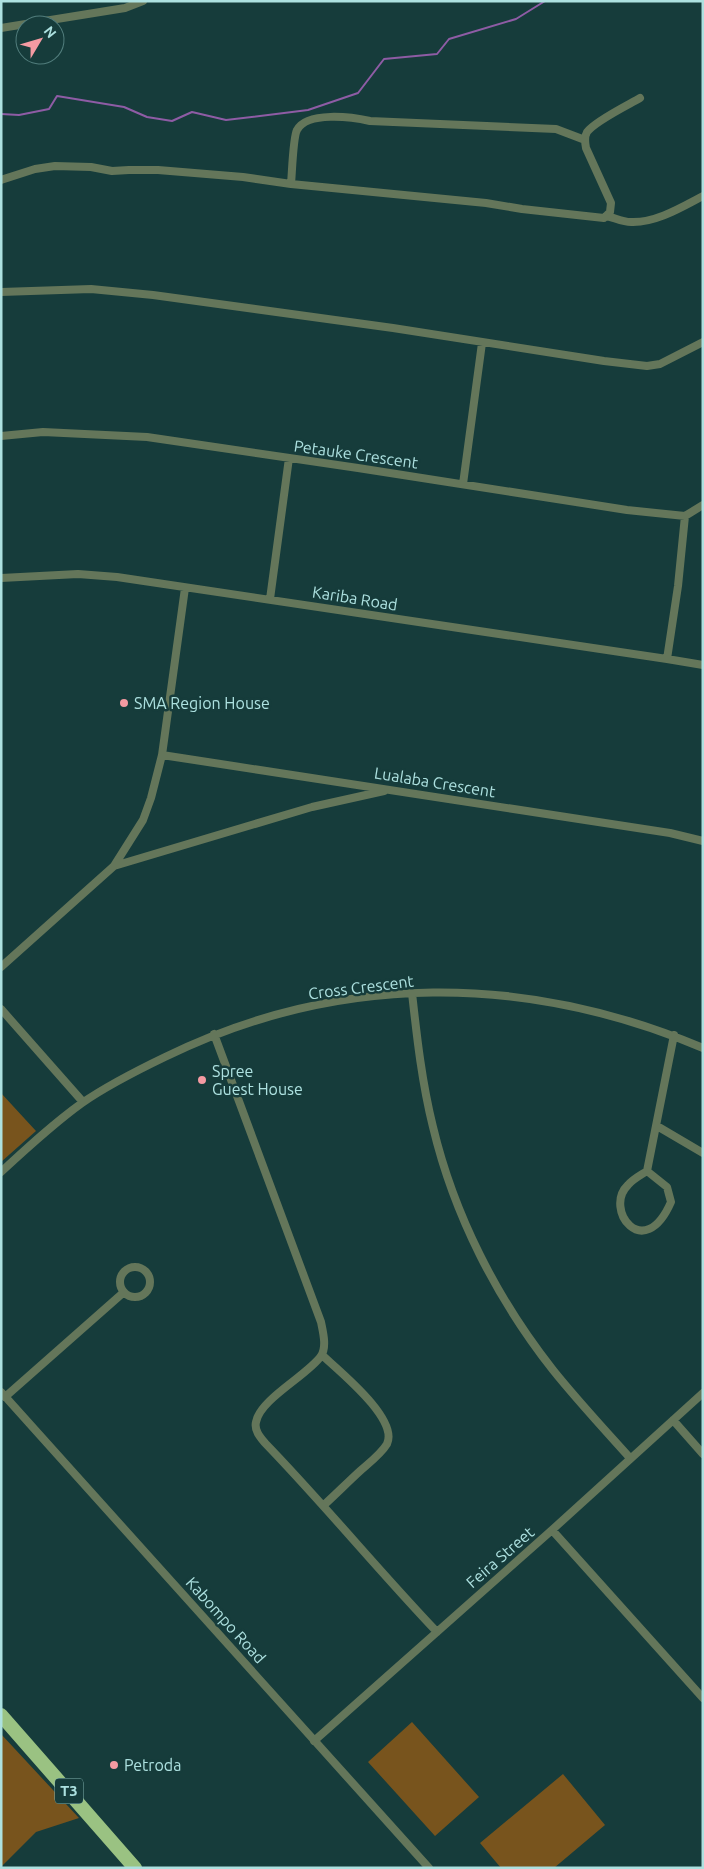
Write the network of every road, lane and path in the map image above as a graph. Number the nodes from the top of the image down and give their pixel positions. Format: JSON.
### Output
{"nodes":[{"id":1,"x":143,"y":1,"type":"edge"},
{"id":2,"x":1,"y":28,"type":"edge"},
{"id":3,"x":640,"y":98,"type":"dead end"},
{"id":4,"x":585,"y":140,"type":"junction"},
{"id":5,"x":1,"y":180,"type":"edge"},
{"id":6,"x":291,"y":184,"type":"junction"},
{"id":7,"x":703,"y":196,"type":"edge"},
{"id":8,"x":607,"y":216,"type":"junction"},
{"id":9,"x":1,"y":292,"type":"edge"},
{"id":10,"x":703,"y":342,"type":"edge"},
{"id":11,"x":482,"y":343,"type":"junction"},
{"id":12,"x":1,"y":436,"type":"edge"},
{"id":13,"x":289,"y":458,"type":"junction"},
{"id":14,"x":463,"y":484,"type":"junction"},
{"id":15,"x":703,"y":505,"type":"edge"},
{"id":16,"x":684,"y":516,"type":"junction"},
{"id":17,"x":1,"y":578,"type":"edge"},
{"id":18,"x":185,"y":588,"type":"junction"},
{"id":19,"x":270,"y":599,"type":"junction"},
{"id":20,"x":668,"y":658,"type":"junction"},
{"id":21,"x":703,"y":665,"type":"edge"},
{"id":22,"x":162,"y":755,"type":"junction"},
{"id":23,"x":345,"y":782,"type":"junction"},
{"id":24,"x":391,"y":789,"type":"junction"},
{"id":25,"x":344,"y":798,"type":"junction"},
{"id":26,"x":703,"y":841,"type":"edge"},
{"id":27,"x":114,"y":866,"type":"junction"},
{"id":28,"x":1,"y":967,"type":"edge"},
{"id":29,"x":412,"y":993,"type":"junction"},
{"id":30,"x":1,"y":1009,"type":"edge"},
{"id":31,"x":214,"y":1034,"type":"junction"},
{"id":32,"x":674,"y":1035,"type":"junction"},
{"id":33,"x":703,"y":1048,"type":"edge"},
{"id":34,"x":83,"y":1102,"type":"junction"},
{"id":35,"x":657,"y":1126,"type":"junction"},
{"id":36,"x":703,"y":1153,"type":"edge"},
{"id":37,"x":647,"y":1171,"type":"junction"},
{"id":38,"x":1,"y":1172,"type":"edge"},
{"id":39,"x":124,"y":1292,"type":"dead end"},
{"id":40,"x":322,"y":1355,"type":"junction"},
{"id":41,"x":703,"y":1393,"type":"edge"},
{"id":42,"x":3,"y":1394,"type":"edge"},
{"id":43,"x":673,"y":1420,"type":"junction"},
{"id":44,"x":703,"y":1454,"type":"edge"},
{"id":45,"x":630,"y":1458,"type":"junction"},
{"id":46,"x":324,"y":1505,"type":"junction"},
{"id":47,"x":552,"y":1530,"type":"junction"},
{"id":48,"x":437,"y":1632,"type":"junction"},
{"id":49,"x":703,"y":1698,"type":"edge"},
{"id":50,"x":1,"y":1715,"type":"edge"},
{"id":51,"x":314,"y":1741,"type":"junction"},
{"id":52,"x":135,"y":1868,"type":"edge"},
{"id":53,"x":429,"y":1868,"type":"edge"}],
"edges":[{"from":1,"to":2,"type":"street"},
{"from":3,"to":4,"type":"street"},
{"from":4,"to":6,"type":"street"},
{"from":4,"to":8,"type":"street"},
{"from":5,"to":6,"type":"street"},
{"from":6,"to":8,"type":"street"},
{"from":7,"to":8,"type":"street"},
{"from":9,"to":11,"type":"street"},
{"from":10,"to":11,"type":"street"},
{"from":11,"to":14,"type":"street"},
{"from":12,"to":13,"type":"street","name":"Petauke Crescent"},
{"from":13,"to":14,"type":"street","name":"Petauke Crescent"},
{"from":13,"to":19,"type":"street"},
{"from":14,"to":16,"type":"street","name":"Petauke Crescent"},
{"from":15,"to":16,"type":"street"},
{"from":16,"to":20,"type":"street"},
{"from":17,"to":18,"type":"street","name":"Kariba Road"},
{"from":18,"to":19,"type":"street","name":"Kariba Road"},
{"from":18,"to":22,"type":"street"},
{"from":19,"to":20,"type":"street","name":"Kariba Road"},
{"from":20,"to":21,"type":"street","name":"Kariba Road"},
{"from":22,"to":23,"type":"street","name":"Lualaba Crescent"},
{"from":22,"to":27,"type":"street"},
{"from":23,"to":24,"type":"street","name":"Lualaba Crescent"},
{"from":23,"to":25,"type":"street"},
{"from":24,"to":25,"type":"street"},
{"from":24,"to":26,"type":"street","name":"Lualaba Crescent"},
{"from":25,"to":27,"type":"street"},
{"from":27,"to":28,"type":"street"},
{"from":29,"to":31,"type":"street","name":"Cross Crescent"},
{"from":29,"to":32,"type":"street","name":"Cross Crescent"},
{"from":29,"to":45,"type":"street"},
{"from":30,"to":34,"type":"street"},
{"from":31,"to":34,"type":"street","name":"Cross Crescent"},
{"from":31,"to":40,"type":"street"},
{"from":32,"to":33,"type":"street","name":"Cross Crescent"},
{"from":32,"to":35,"type":"street"},
{"from":34,"to":38,"type":"street","name":"Cross Crescent"},
{"from":35,"to":36,"type":"street"},
{"from":35,"to":37,"type":"street"},
{"from":37,"to":37,"type":"street"},
{"from":39,"to":42,"type":"street"},
{"from":40,"to":46,"type":"street"},
{"from":40,"to":46,"type":"street"},
{"from":41,"to":43,"type":"street","name":"Feira Street"},
{"from":42,"to":51,"type":"street","name":"Kabompo Road"},
{"from":43,"to":44,"type":"street"},
{"from":43,"to":45,"type":"street","name":"Feira Street"},
{"from":45,"to":47,"type":"street","name":"Feira Street"},
{"from":46,"to":48,"type":"street"},
{"from":47,"to":48,"type":"street","name":"Feira Street"},
{"from":47,"to":49,"type":"street"},
{"from":48,"to":51,"type":"street","name":"Feira Street"},
{"from":50,"to":52,"type":"highway","number":"T3"},
{"from":51,"to":53,"type":"street","name":"Kabompo Road"}]}
